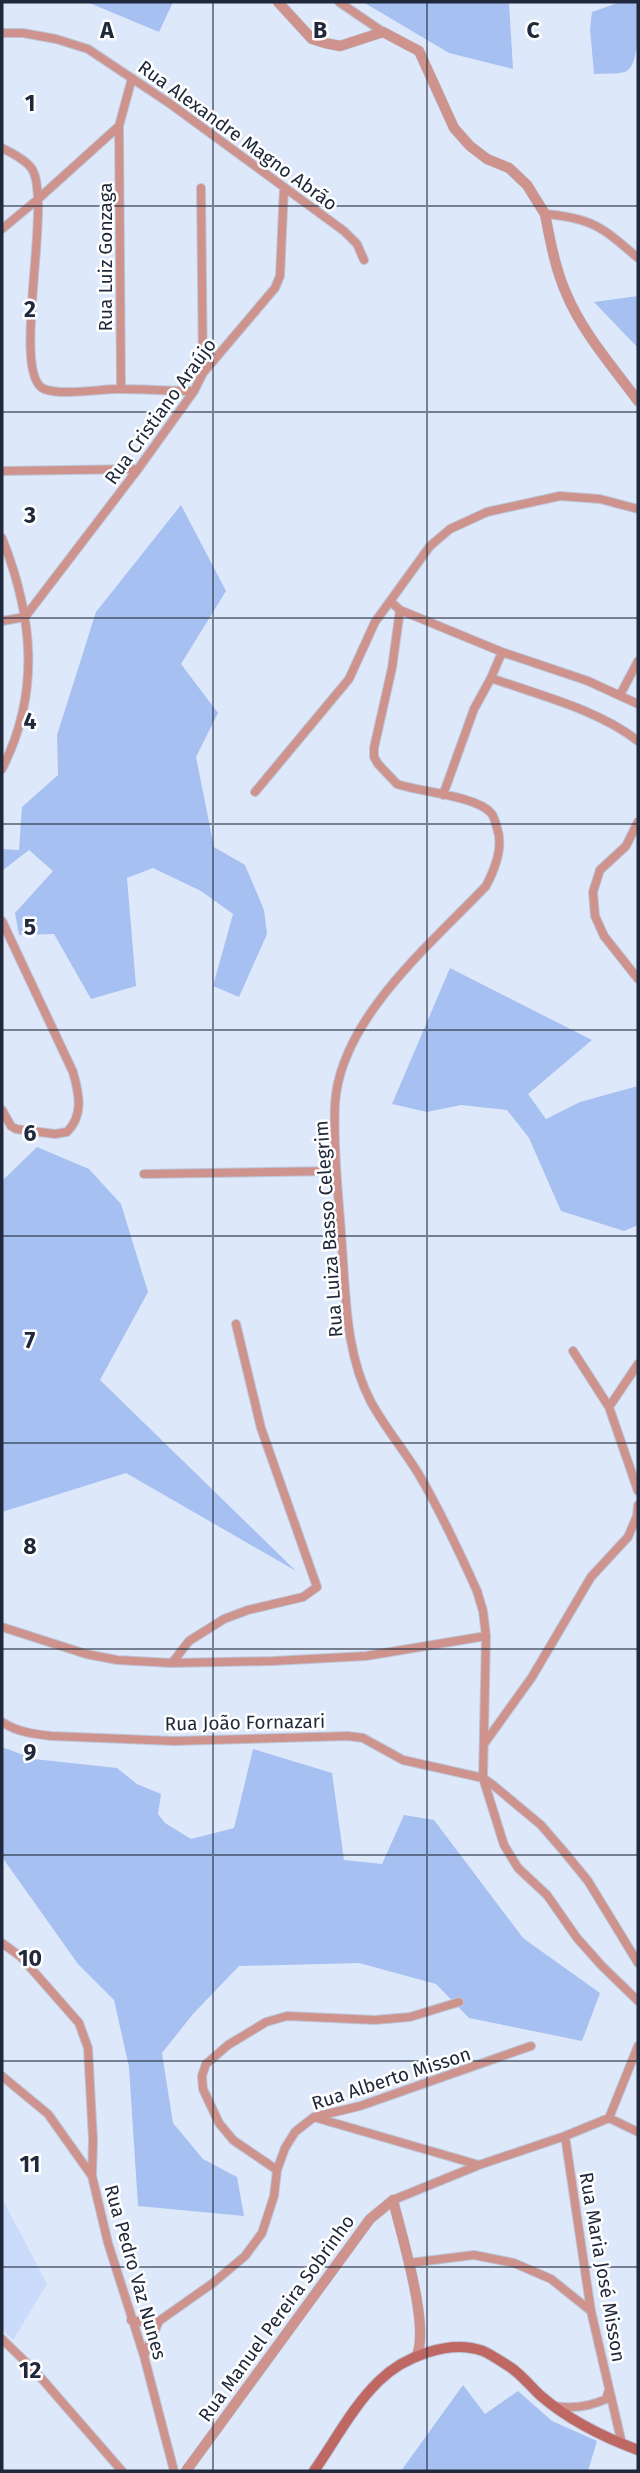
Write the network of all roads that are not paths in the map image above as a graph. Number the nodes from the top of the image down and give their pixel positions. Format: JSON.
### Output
{"nodes":[{"id":1,"x":278,"y":2,"type":"edge"},
{"id":2,"x":339,"y":2,"type":"edge"},
{"id":3,"x":383,"y":32,"type":"junction"},
{"id":4,"x":2,"y":33,"type":"edge"},
{"id":5,"x":132,"y":78,"type":"junction"},
{"id":6,"x":119,"y":126,"type":"junction"},
{"id":7,"x":2,"y":148,"type":"edge"},
{"id":8,"x":201,"y":188,"type":"dead end"},
{"id":9,"x":284,"y":188,"type":"junction"},
{"id":10,"x":37,"y":200,"type":"junction"},
{"id":11,"x":545,"y":214,"type":"junction"},
{"id":12,"x":2,"y":229,"type":"edge"},
{"id":13,"x":638,"y":258,"type":"edge"},
{"id":14,"x":364,"y":260,"type":"dead end"},
{"id":15,"x":203,"y":373,"type":"junction"},
{"id":16,"x":121,"y":389,"type":"junction"},
{"id":17,"x":194,"y":391,"type":"junction"},
{"id":18,"x":638,"y":401,"type":"edge"},
{"id":19,"x":138,"y":469,"type":"junction"},
{"id":20,"x":2,"y":471,"type":"edge"},
{"id":21,"x":638,"y":509,"type":"edge"},
{"id":22,"x":2,"y":538,"type":"edge"},
{"id":23,"x":391,"y":602,"type":"junction"},
{"id":24,"x":400,"y":610,"type":"junction"},
{"id":25,"x":25,"y":617,"type":"junction"},
{"id":26,"x":2,"y":621,"type":"edge"},
{"id":27,"x":502,"y":652,"type":"junction"},
{"id":28,"x":638,"y":660,"type":"edge"},
{"id":29,"x":491,"y":678,"type":"junction"},
{"id":30,"x":620,"y":695,"type":"junction"},
{"id":31,"x":638,"y":704,"type":"edge"},
{"id":32,"x":638,"y":741,"type":"edge"},
{"id":33,"x":2,"y":769,"type":"edge"},
{"id":34,"x":255,"y":792,"type":"dead end"},
{"id":35,"x":443,"y":796,"type":"junction"},
{"id":36,"x":638,"y":821,"type":"edge"},
{"id":37,"x":2,"y":921,"type":"edge"},
{"id":38,"x":638,"y":979,"type":"edge"},
{"id":39,"x":2,"y":1110,"type":"edge"},
{"id":40,"x":337,"y":1171,"type":"junction"},
{"id":41,"x":144,"y":1174,"type":"dead end"},
{"id":42,"x":236,"y":1324,"type":"dead end"},
{"id":43,"x":573,"y":1351,"type":"dead end"},
{"id":44,"x":638,"y":1364,"type":"edge"},
{"id":45,"x":609,"y":1407,"type":"junction"},
{"id":46,"x":638,"y":1491,"type":"edge"},
{"id":47,"x":638,"y":1505,"type":"edge"},
{"id":48,"x":2,"y":1627,"type":"edge"},
{"id":49,"x":486,"y":1636,"type":"junction"},
{"id":50,"x":172,"y":1663,"type":"junction"},
{"id":51,"x":2,"y":1722,"type":"edge"},
{"id":52,"x":484,"y":1744,"type":"junction"},
{"id":53,"x":483,"y":1778,"type":"junction"},
{"id":54,"x":2,"y":1944,"type":"edge"},
{"id":55,"x":638,"y":1962,"type":"edge"},
{"id":56,"x":638,"y":2001,"type":"edge"},
{"id":57,"x":459,"y":2002,"type":"dead end"},
{"id":58,"x":531,"y":2046,"type":"dead end"},
{"id":59,"x":638,"y":2046,"type":"edge"},
{"id":60,"x":2,"y":2076,"type":"edge"},
{"id":61,"x":314,"y":2117,"type":"junction"},
{"id":62,"x":609,"y":2118,"type":"junction"},
{"id":63,"x":638,"y":2132,"type":"edge"},
{"id":64,"x":565,"y":2136,"type":"junction"},
{"id":65,"x":479,"y":2165,"type":"junction"},
{"id":66,"x":277,"y":2170,"type":"junction"},
{"id":67,"x":92,"y":2176,"type":"junction"},
{"id":68,"x":393,"y":2200,"type":"junction"},
{"id":69,"x":409,"y":2263,"type":"junction"},
{"id":70,"x":590,"y":2311,"type":"junction"},
{"id":71,"x":131,"y":2320,"type":"junction"},
{"id":72,"x":159,"y":2321,"type":"junction"},
{"id":73,"x":421,"y":2333,"type":"junction"},
{"id":74,"x":2,"y":2339,"type":"edge"},
{"id":75,"x":437,"y":2350,"type":"junction"},
{"id":76,"x":144,"y":2356,"type":"junction"},
{"id":77,"x":416,"y":2357,"type":"junction"},
{"id":78,"x":609,"y":2390,"type":"junction"},
{"id":79,"x":552,"y":2405,"type":"junction"},
{"id":80,"x":622,"y":2444,"type":"junction"},
{"id":81,"x":638,"y":2450,"type":"edge"},
{"id":82,"x":122,"y":2471,"type":"edge"},
{"id":83,"x":174,"y":2471,"type":"edge"},
{"id":84,"x":186,"y":2471,"type":"edge"},
{"id":85,"x":314,"y":2471,"type":"edge"}],
"edges":[{"from":1,"to":3,"type":"street"},
{"from":2,"to":3,"type":"street"},
{"from":3,"to":11,"type":"street"},
{"from":4,"to":5,"type":"street","name":"Rua Alexandre Magno Abrão"},
{"from":5,"to":6,"type":"street","name":"Rua Luiz Gonzaga"},
{"from":5,"to":9,"type":"street","name":"Rua Alexandre Magno Abrão"},
{"from":6,"to":10,"type":"street"},
{"from":6,"to":16,"type":"street","name":"Rua Luiz Gonzaga"},
{"from":7,"to":10,"type":"street"},
{"from":8,"to":15,"type":"street"},
{"from":9,"to":14,"type":"street","name":"Rua Alexandre Magno Abrão"},
{"from":9,"to":15,"type":"street","name":"Rua Cristiano Araújo"},
{"from":10,"to":12,"type":"street"},
{"from":10,"to":16,"type":"street"},
{"from":11,"to":13,"type":"street"},
{"from":11,"to":18,"type":"street"},
{"from":15,"to":17,"type":"street","name":"Rua Cristiano Araújo"},
{"from":16,"to":17,"type":"street"},
{"from":17,"to":19,"type":"street","name":"Rua Cristiano Araújo"},
{"from":19,"to":20,"type":"street"},
{"from":19,"to":25,"type":"street","name":"Rua Cristiano Araújo"},
{"from":21,"to":23,"type":"street"},
{"from":22,"to":25,"type":"street"},
{"from":23,"to":24,"type":"street"},
{"from":23,"to":34,"type":"street"},
{"from":24,"to":27,"type":"street"},
{"from":24,"to":35,"type":"street"},
{"from":25,"to":26,"type":"street"},
{"from":25,"to":33,"type":"street"},
{"from":27,"to":29,"type":"street"},
{"from":27,"to":30,"type":"street"},
{"from":28,"to":30,"type":"street"},
{"from":29,"to":32,"type":"street"},
{"from":29,"to":35,"type":"street"},
{"from":30,"to":31,"type":"street"},
{"from":35,"to":40,"type":"street","name":"Rua Luiza Basso Celegrim"},
{"from":36,"to":38,"type":"street"},
{"from":37,"to":39,"type":"street"},
{"from":40,"to":41,"type":"street"},
{"from":40,"to":49,"type":"street","name":"Rua Luiza Basso Celegrim"},
{"from":42,"to":50,"type":"street"},
{"from":43,"to":45,"type":"street"},
{"from":44,"to":45,"type":"street"},
{"from":45,"to":46,"type":"street"},
{"from":47,"to":52,"type":"street"},
{"from":48,"to":50,"type":"street"},
{"from":49,"to":50,"type":"street"},
{"from":49,"to":52,"type":"street","name":"Rua Luiza Basso Celegrim"},
{"from":51,"to":53,"type":"street","name":"Rua João Fornazari"},
{"from":52,"to":53,"type":"street","name":"Rua Luiza Basso Celegrim"},
{"from":53,"to":55,"type":"street"},
{"from":53,"to":56,"type":"street","name":"Rua Luiza Basso Celegrim"},
{"from":54,"to":67,"type":"street","name":"Rua Pedro Vaz Nunes"},
{"from":57,"to":66,"type":"street"},
{"from":58,"to":61,"type":"street","name":"Rua Alberto Misson"},
{"from":59,"to":62,"type":"street"},
{"from":60,"to":67,"type":"street"},
{"from":61,"to":65,"type":"street"},
{"from":61,"to":66,"type":"street","name":"Rua Alberto Misson"},
{"from":62,"to":63,"type":"street"},
{"from":62,"to":64,"type":"street","name":"Rua Manuel Pereira Sobrinho"},
{"from":64,"to":65,"type":"street","name":"Rua Manuel Pereira Sobrinho"},
{"from":64,"to":70,"type":"street","name":"Rua Maria José Misson"},
{"from":65,"to":68,"type":"street","name":"Rua Manuel Pereira Sobrinho"},
{"from":66,"to":72,"type":"street","name":"Rua Alberto Misson"},
{"from":67,"to":71,"type":"street","name":"Rua Pedro Vaz Nunes"},
{"from":68,"to":69,"type":"street"},
{"from":68,"to":84,"type":"street","name":"Rua Manuel Pereira Sobrinho"},
{"from":69,"to":70,"type":"street"},
{"from":69,"to":73,"type":"street"},
{"from":70,"to":78,"type":"street","name":"Rua Maria José Misson"},
{"from":71,"to":72,"type":"street"},
{"from":71,"to":76,"type":"street","name":"Rua Pedro Vaz Nunes"},
{"from":72,"to":76,"type":"street"},
{"from":73,"to":75,"type":"street"},
{"from":73,"to":77,"type":"street"},
{"from":74,"to":82,"type":"street"},
{"from":75,"to":77,"type":"main road"},
{"from":75,"to":79,"type":"main road"},
{"from":76,"to":83,"type":"street","name":"Rua Pedro Vaz Nunes"},
{"from":77,"to":85,"type":"main road"},
{"from":78,"to":79,"type":"street"},
{"from":78,"to":80,"type":"street","name":"Rua Maria José Misson"},
{"from":79,"to":80,"type":"main road"},
{"from":80,"to":81,"type":"main road"}]}
